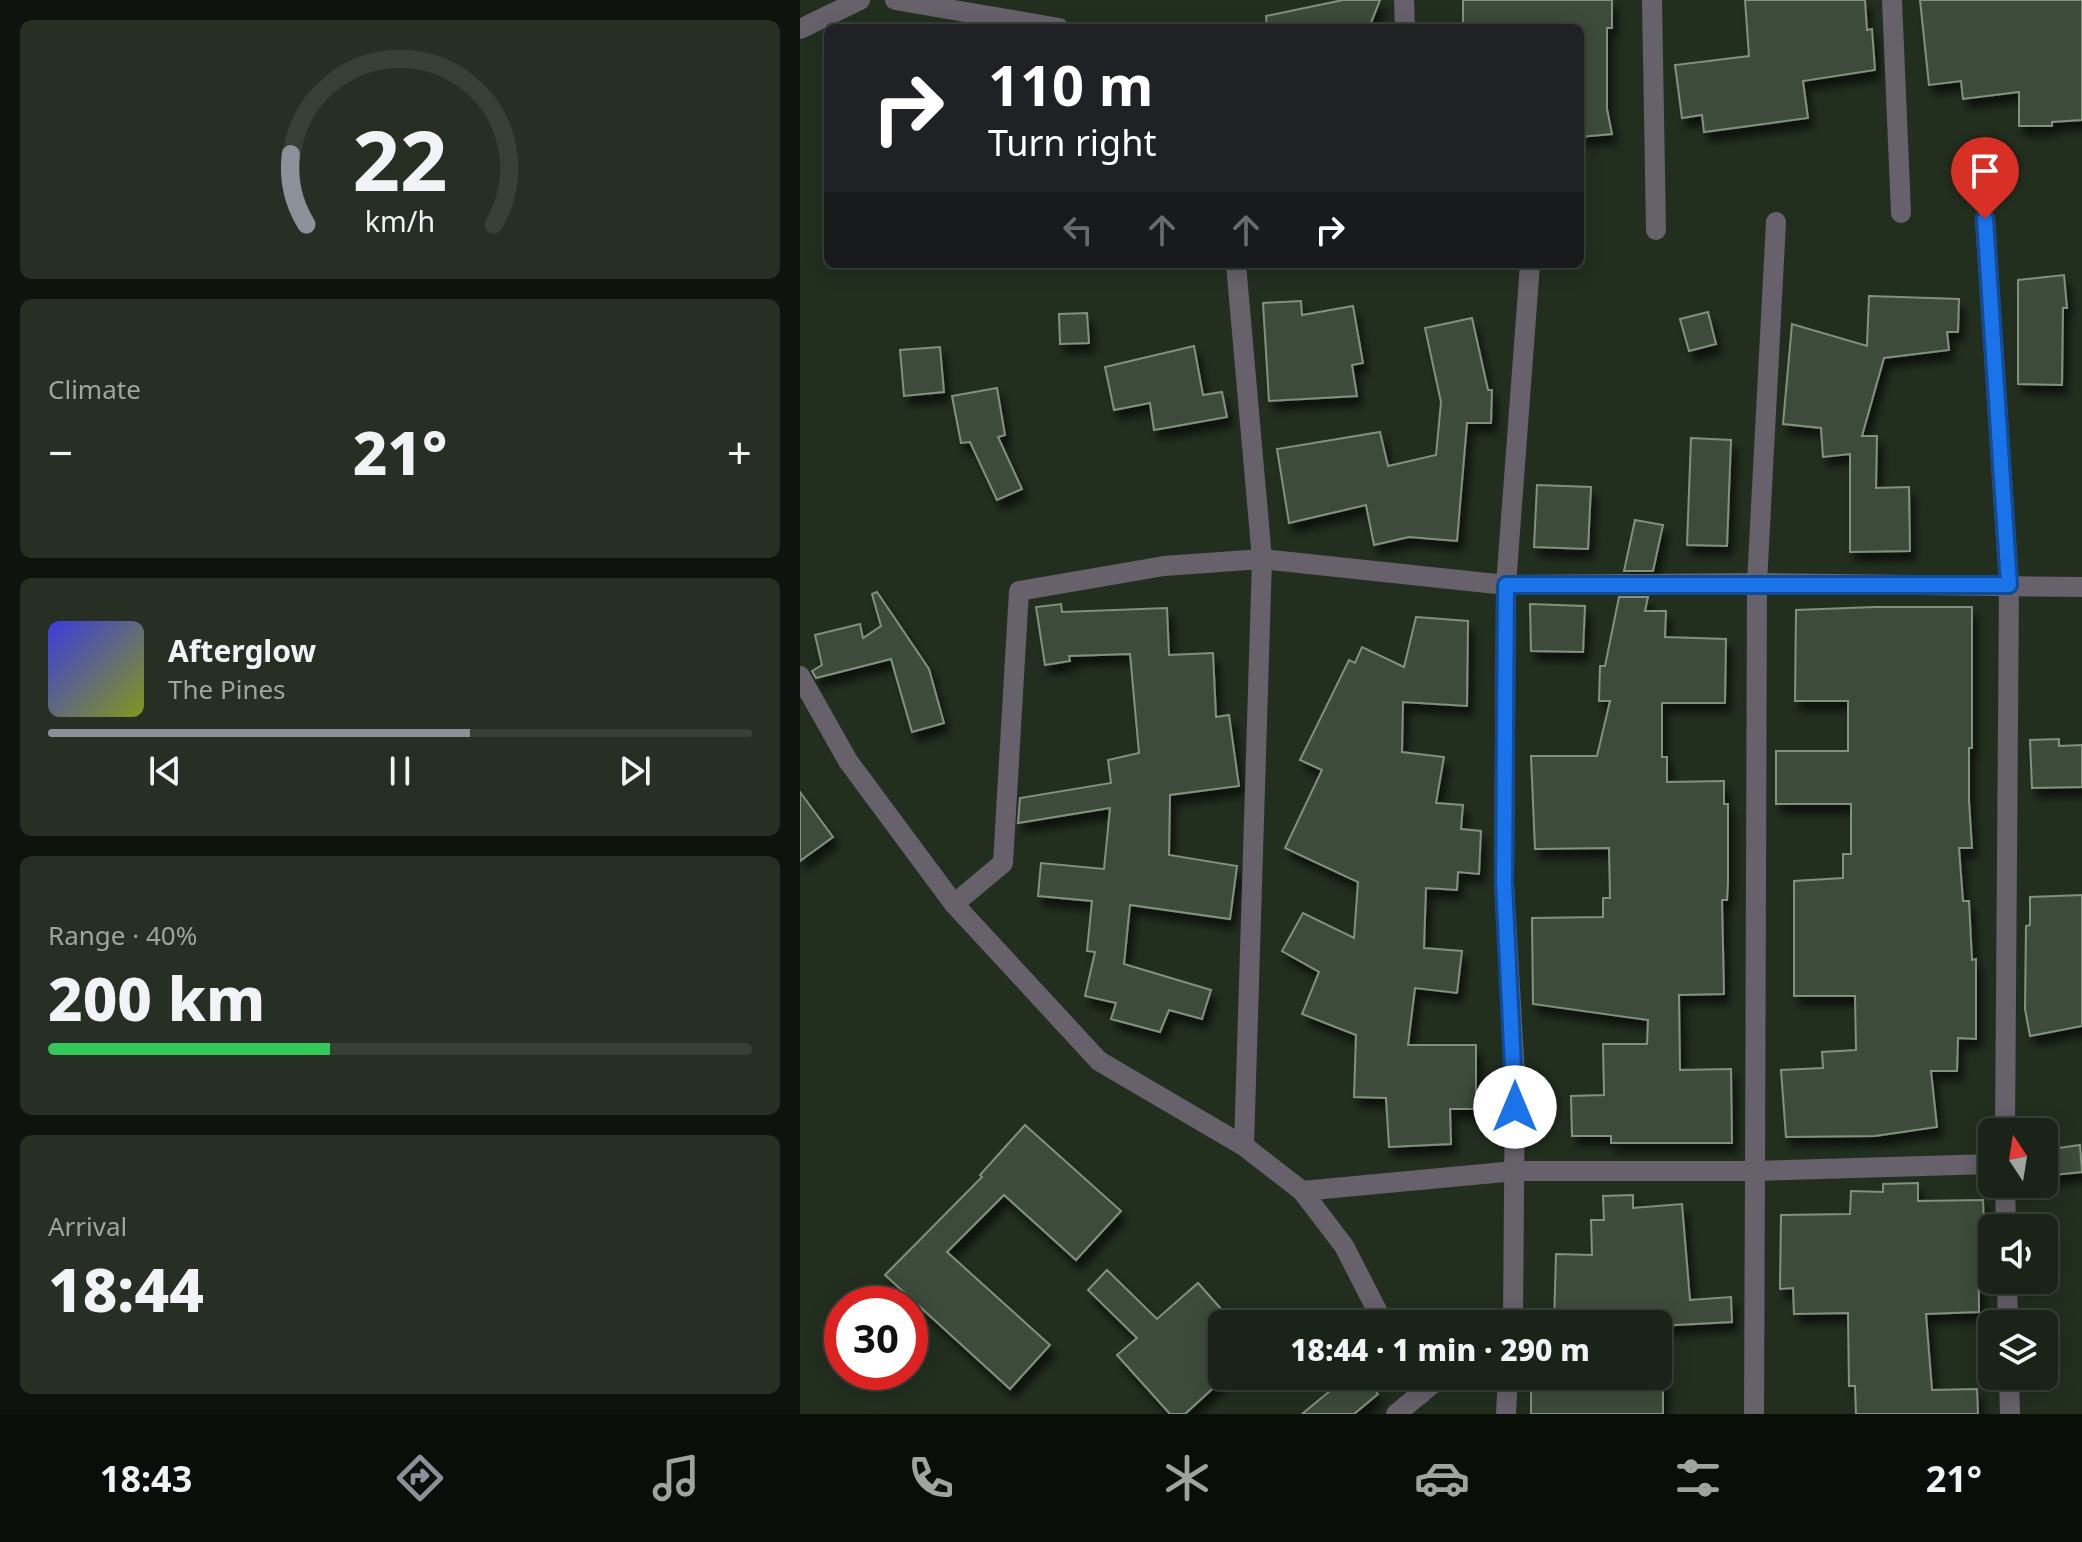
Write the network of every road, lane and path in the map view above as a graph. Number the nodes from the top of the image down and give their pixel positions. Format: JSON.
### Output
{"nodes":[{"id":1,"x":860,"y":0,"type":"edge"},
{"id":2,"x":895,"y":0,"type":"edge"},
{"id":3,"x":1404,"y":0,"type":"edge"},
{"id":4,"x":1652,"y":0,"type":"edge"},
{"id":5,"x":1892,"y":0,"type":"edge"},
{"id":6,"x":926,"y":2,"type":"edge"},
{"id":7,"x":1039,"y":24,"type":"edge"},
{"id":8,"x":1405,"y":24,"type":"edge"},
{"id":9,"x":800,"y":29,"type":"edge"},
{"id":10,"x":1901,"y":213,"type":"dead end"},
{"id":11,"x":1985,"y":219,"type":"dead end"},
{"id":12,"x":1776,"y":222,"type":"dead end"},
{"id":13,"x":1656,"y":230,"type":"dead end"},
{"id":14,"x":1236,"y":268,"type":"edge"},
{"id":15,"x":1530,"y":268,"type":"edge"},
{"id":16,"x":1262,"y":559,"type":"junction"},
{"id":17,"x":1757,"y":583,"type":"junction"},
{"id":18,"x":1506,"y":585,"type":"junction"},
{"id":19,"x":2009,"y":585,"type":"junction"},
{"id":20,"x":2082,"y":587,"type":"edge"},
{"id":21,"x":800,"y":676,"type":"edge"},
{"id":22,"x":954,"y":904,"type":"junction"},
{"id":23,"x":2005,"y":1118,"type":"edge"},
{"id":24,"x":1244,"y":1146,"type":"junction"},
{"id":25,"x":1978,"y":1164,"type":"edge"},
{"id":26,"x":1515,"y":1171,"type":"junction"},
{"id":27,"x":1755,"y":1171,"type":"junction"},
{"id":28,"x":1302,"y":1191,"type":"junction"},
{"id":29,"x":1377,"y":1310,"type":"edge"},
{"id":30,"x":1510,"y":1310,"type":"edge"},
{"id":31,"x":1413,"y":1390,"type":"edge"},
{"id":32,"x":1507,"y":1390,"type":"edge"},
{"id":33,"x":2009,"y":1390,"type":"edge"},
{"id":34,"x":1396,"y":1414,"type":"edge"},
{"id":35,"x":1506,"y":1414,"type":"edge"},
{"id":36,"x":1754,"y":1414,"type":"edge"},
{"id":37,"x":2010,"y":1414,"type":"edge"}],
"edges":[{"from":1,"to":9,"type":"street"},
{"from":2,"to":6,"type":"street"},
{"from":3,"to":8,"type":"street"},
{"from":4,"to":13,"type":"street"},
{"from":5,"to":10,"type":"street"},
{"from":6,"to":7,"type":"street"},
{"from":11,"to":19,"type":"street"},
{"from":12,"to":17,"type":"street"},
{"from":14,"to":16,"type":"street"},
{"from":15,"to":18,"type":"street"},
{"from":16,"to":18,"type":"street"},
{"from":16,"to":22,"type":"street"},
{"from":16,"to":24,"type":"street"},
{"from":17,"to":18,"type":"street"},
{"from":17,"to":19,"type":"street"},
{"from":17,"to":27,"type":"street"},
{"from":18,"to":26,"type":"street"},
{"from":19,"to":20,"type":"street"},
{"from":19,"to":23,"type":"street"},
{"from":21,"to":22,"type":"street"},
{"from":22,"to":24,"type":"street"},
{"from":24,"to":28,"type":"street"},
{"from":25,"to":27,"type":"street"},
{"from":26,"to":27,"type":"street"},
{"from":26,"to":28,"type":"street"},
{"from":26,"to":30,"type":"street"},
{"from":27,"to":36,"type":"street"},
{"from":28,"to":29,"type":"street"},
{"from":31,"to":34,"type":"street"},
{"from":32,"to":35,"type":"street"},
{"from":33,"to":37,"type":"street"}]}
